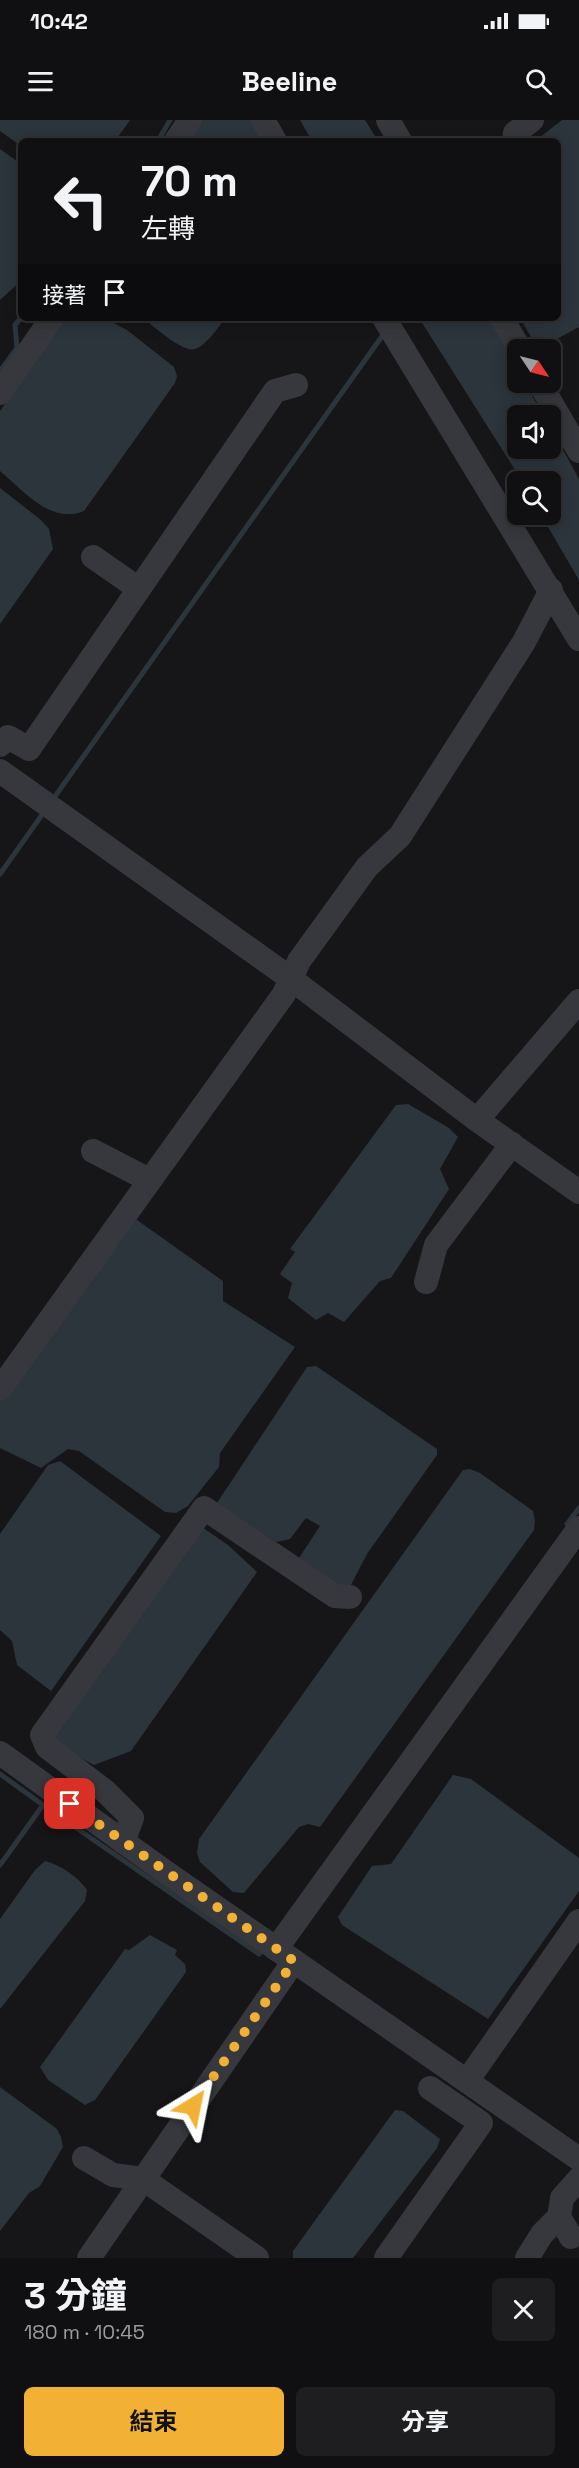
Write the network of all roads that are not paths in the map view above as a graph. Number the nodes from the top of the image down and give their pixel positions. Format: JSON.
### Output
{"nodes":[{"id":1,"x":190,"y":120,"type":"edge"},
{"id":2,"x":263,"y":120,"type":"edge"},
{"id":3,"x":388,"y":120,"type":"edge"},
{"id":4,"x":532,"y":120,"type":"edge"},
{"id":5,"x":178,"y":138,"type":"edge"},
{"id":6,"x":274,"y":138,"type":"edge"},
{"id":7,"x":398,"y":138,"type":"edge"},
{"id":8,"x":514,"y":138,"type":"edge"},
{"id":9,"x":50,"y":321,"type":"edge"},
{"id":10,"x":386,"y":321,"type":"edge"},
{"id":11,"x":504,"y":321,"type":"edge"},
{"id":12,"x":514,"y":339,"type":"edge"},
{"id":13,"x":296,"y":386,"type":"dead end"},
{"id":14,"x":0,"y":393,"type":"edge"},
{"id":15,"x":545,"y":393,"type":"edge"},
{"id":16,"x":579,"y":452,"type":"edge"},
{"id":17,"x":93,"y":556,"type":"dead end"},
{"id":18,"x":139,"y":589,"type":"junction"},
{"id":19,"x":551,"y":590,"type":"junction"},
{"id":20,"x":579,"y":639,"type":"edge"},
{"id":21,"x":0,"y":745,"type":"edge"},
{"id":22,"x":0,"y":771,"type":"edge"},
{"id":23,"x":290,"y":978,"type":"junction"},
{"id":24,"x":579,"y":1001,"type":"edge"},
{"id":25,"x":477,"y":1119,"type":"junction"},
{"id":26,"x":512,"y":1144,"type":"junction"},
{"id":27,"x":93,"y":1151,"type":"dead end"},
{"id":28,"x":149,"y":1180,"type":"junction"},
{"id":29,"x":579,"y":1192,"type":"edge"},
{"id":30,"x":426,"y":1282,"type":"dead end"},
{"id":31,"x":0,"y":1389,"type":"edge"},
{"id":32,"x":579,"y":1528,"type":"edge"},
{"id":33,"x":350,"y":1597,"type":"dead end"},
{"id":34,"x":0,"y":1753,"type":"edge"},
{"id":35,"x":123,"y":1842,"type":"junction"},
{"id":36,"x":579,"y":1922,"type":"edge"},
{"id":37,"x":285,"y":1955,"type":"junction"},
{"id":38,"x":467,"y":2082,"type":"junction"},
{"id":39,"x":430,"y":2088,"type":"dead end"},
{"id":40,"x":575,"y":2151,"type":"edge"},
{"id":41,"x":84,"y":2158,"type":"dead end"},
{"id":42,"x":143,"y":2179,"type":"junction"},
{"id":43,"x":579,"y":2179,"type":"edge"},
{"id":44,"x":559,"y":2217,"type":"junction"},
{"id":45,"x":571,"y":2237,"type":"dead end"},
{"id":46,"x":88,"y":2258,"type":"edge"},
{"id":47,"x":257,"y":2258,"type":"edge"},
{"id":48,"x":387,"y":2258,"type":"edge"},
{"id":49,"x":527,"y":2258,"type":"edge"}],
"edges":[{"from":1,"to":5,"type":"street"},
{"from":2,"to":6,"type":"street"},
{"from":3,"to":7,"type":"street"},
{"from":4,"to":8,"type":"street"},
{"from":9,"to":14,"type":"street"},
{"from":10,"to":19,"type":"street"},
{"from":11,"to":12,"type":"street"},
{"from":13,"to":18,"type":"street"},
{"from":15,"to":16,"type":"street"},
{"from":17,"to":18,"type":"street"},
{"from":18,"to":21,"type":"street"},
{"from":19,"to":20,"type":"street"},
{"from":19,"to":23,"type":"street"},
{"from":22,"to":23,"type":"street"},
{"from":23,"to":25,"type":"street"},
{"from":23,"to":28,"type":"street"},
{"from":24,"to":25,"type":"street"},
{"from":25,"to":26,"type":"street"},
{"from":26,"to":29,"type":"street"},
{"from":26,"to":30,"type":"street"},
{"from":27,"to":28,"type":"street"},
{"from":28,"to":31,"type":"street"},
{"from":32,"to":37,"type":"street"},
{"from":33,"to":35,"type":"street"},
{"from":34,"to":35,"type":"street"},
{"from":35,"to":37,"type":"street"},
{"from":36,"to":38,"type":"street"},
{"from":37,"to":38,"type":"street"},
{"from":37,"to":42,"type":"street"},
{"from":38,"to":40,"type":"street"},
{"from":39,"to":48,"type":"street"},
{"from":41,"to":42,"type":"street"},
{"from":42,"to":46,"type":"street"},
{"from":42,"to":47,"type":"street"},
{"from":43,"to":44,"type":"street"},
{"from":44,"to":45,"type":"street"},
{"from":44,"to":49,"type":"street"}]}
